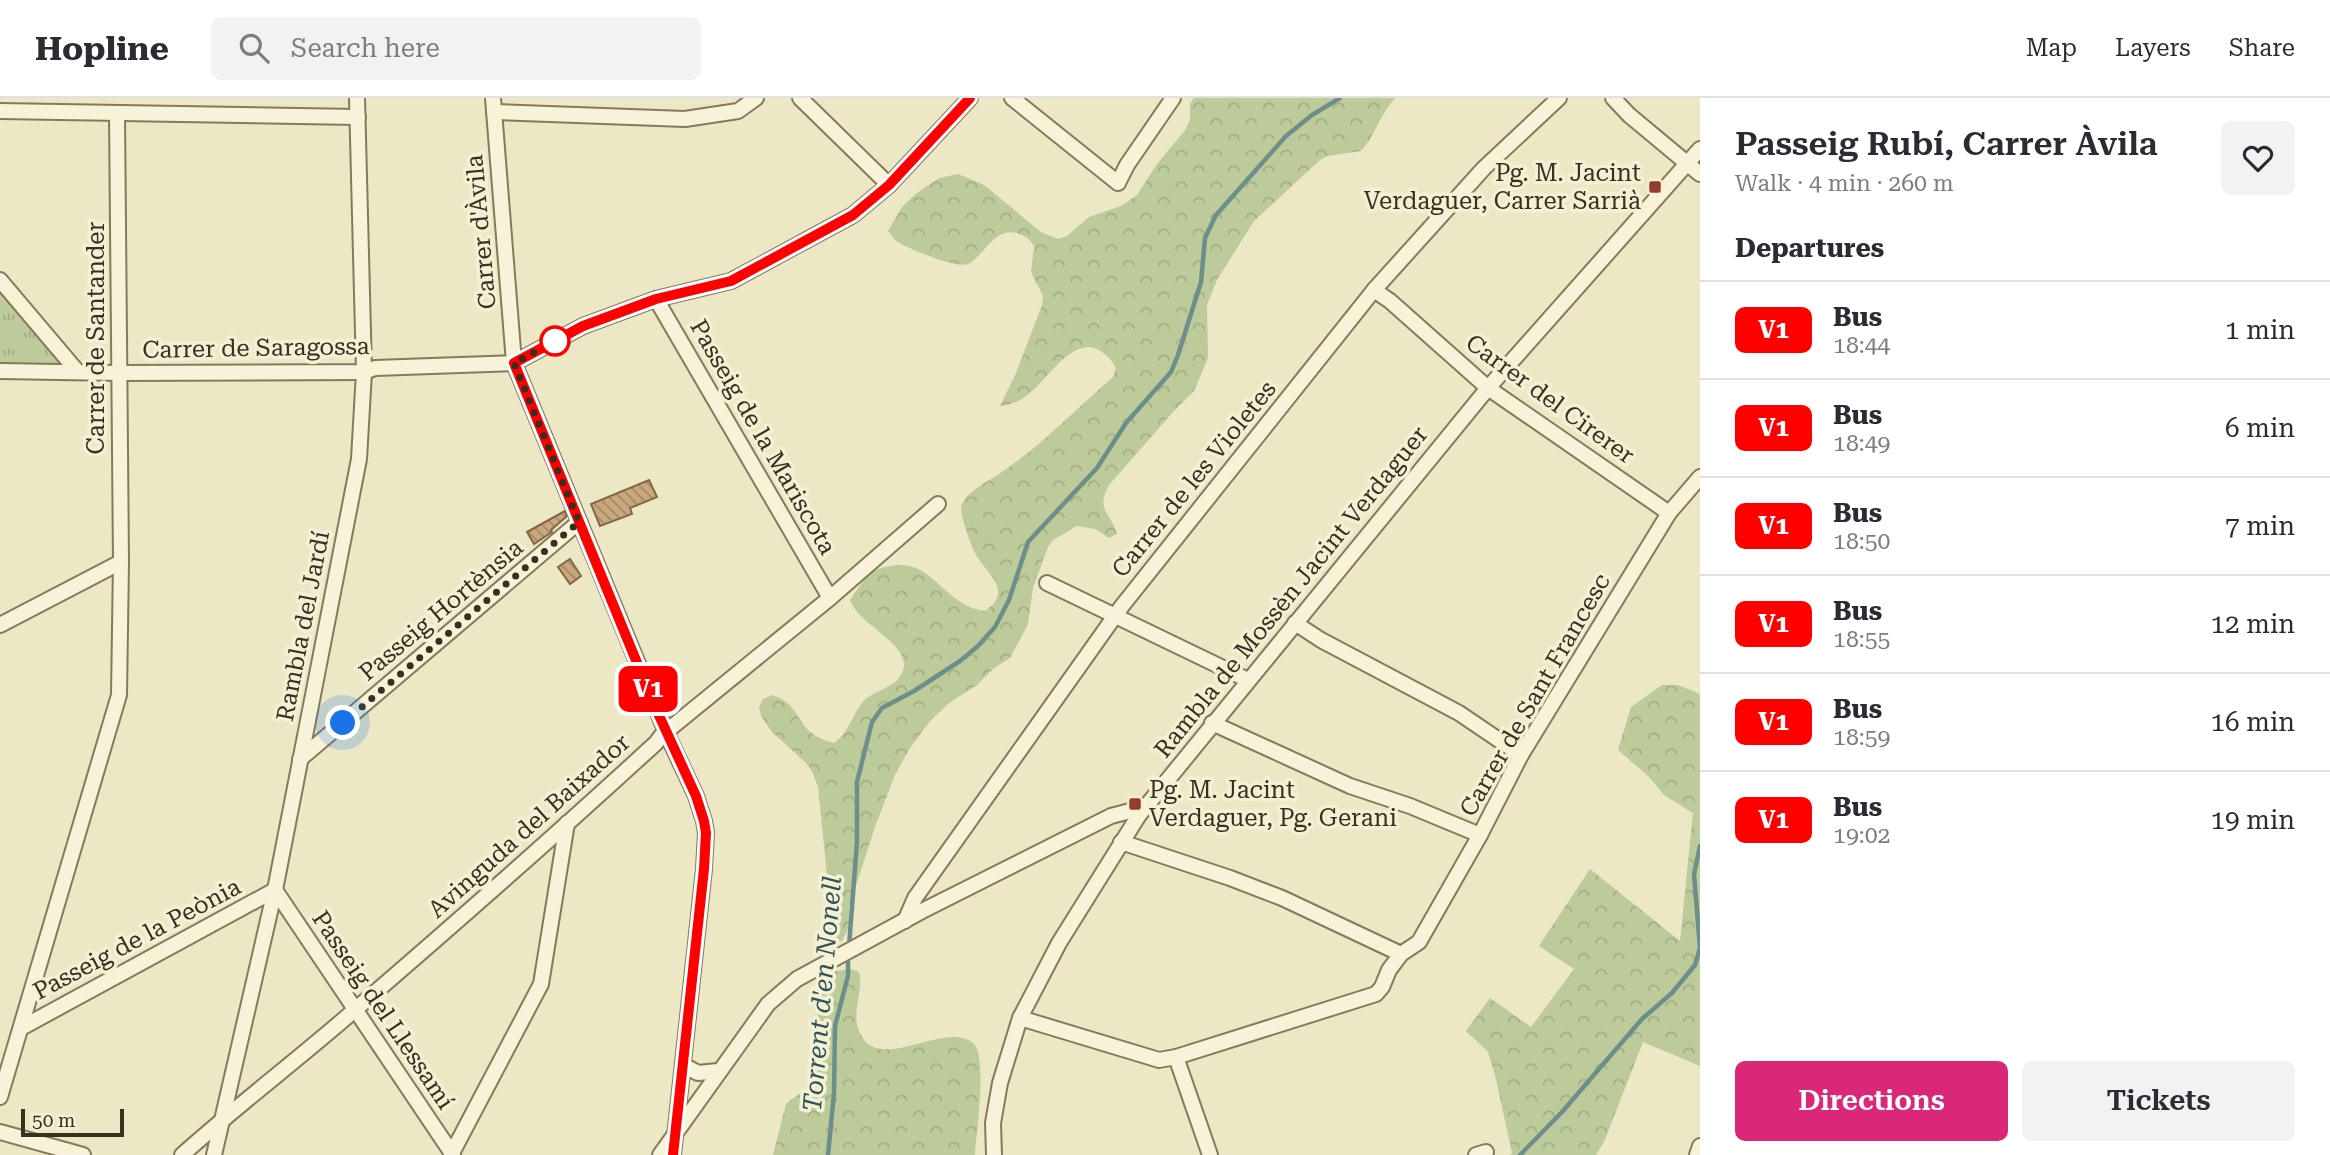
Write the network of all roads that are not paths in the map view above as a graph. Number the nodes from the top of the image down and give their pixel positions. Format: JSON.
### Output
{"nodes":[{"id":1,"x":357,"y":98,"type":"edge"},
{"id":2,"x":756,"y":98,"type":"edge"},
{"id":3,"x":800,"y":98,"type":"edge"},
{"id":4,"x":970,"y":98,"type":"edge"},
{"id":5,"x":1012,"y":98,"type":"edge"},
{"id":6,"x":1173,"y":98,"type":"edge"},
{"id":7,"x":1559,"y":98,"type":"edge"},
{"id":8,"x":1612,"y":98,"type":"edge"},
{"id":9,"x":493,"y":105,"type":"edge"},
{"id":10,"x":0,"y":111,"type":"edge"},
{"id":11,"x":117,"y":113,"type":"junction"},
{"id":12,"x":358,"y":117,"type":"junction"},
{"id":13,"x":1700,"y":149,"type":"edge"},
{"id":14,"x":1688,"y":163,"type":"junction"},
{"id":15,"x":1700,"y":174,"type":"edge"},
{"id":16,"x":889,"y":185,"type":"junction"},
{"id":17,"x":0,"y":280,"type":"edge"},
{"id":18,"x":1374,"y":290,"type":"junction"},
{"id":19,"x":656,"y":299,"type":"junction"},
{"id":20,"x":514,"y":363,"type":"junction"},
{"id":21,"x":0,"y":371,"type":"edge"},
{"id":22,"x":77,"y":371,"type":"junction"},
{"id":23,"x":364,"y":372,"type":"junction"},
{"id":24,"x":118,"y":373,"type":"junction"},
{"id":25,"x":1489,"y":388,"type":"junction"},
{"id":26,"x":1700,"y":477,"type":"edge"},
{"id":27,"x":938,"y":504,"type":"dead end"},
{"id":28,"x":1669,"y":513,"type":"junction"},
{"id":29,"x":579,"y":522,"type":"junction"},
{"id":30,"x":121,"y":562,"type":"junction"},
{"id":31,"x":1047,"y":583,"type":"dead end"},
{"id":32,"x":830,"y":598,"type":"junction"},
{"id":33,"x":1114,"y":617,"type":"junction"},
{"id":34,"x":1295,"y":623,"type":"junction"},
{"id":35,"x":0,"y":625,"type":"edge"},
{"id":36,"x":1248,"y":680,"type":"junction"},
{"id":37,"x":1212,"y":723,"type":"junction"},
{"id":38,"x":666,"y":732,"type":"junction"},
{"id":39,"x":1521,"y":755,"type":"junction"},
{"id":40,"x":300,"y":759,"type":"junction"},
{"id":41,"x":1139,"y":815,"type":"junction"},
{"id":42,"x":567,"y":822,"type":"junction"},
{"id":43,"x":1480,"y":835,"type":"junction"},
{"id":44,"x":1121,"y":842,"type":"junction"},
{"id":45,"x":275,"y":890,"type":"junction"},
{"id":46,"x":905,"y":921,"type":"junction"},
{"id":47,"x":1401,"y":954,"type":"junction"},
{"id":48,"x":356,"y":1009,"type":"junction"},
{"id":49,"x":1020,"y":1018,"type":"junction"},
{"id":50,"x":21,"y":1028,"type":"junction"},
{"id":51,"x":1176,"y":1057,"type":"junction"},
{"id":52,"x":684,"y":1065,"type":"junction"},
{"id":53,"x":718,"y":1071,"type":"junction"},
{"id":54,"x":0,"y":1097,"type":"edge"},
{"id":55,"x":223,"y":1118,"type":"junction"},
{"id":56,"x":676,"y":1131,"type":"junction"},
{"id":57,"x":0,"y":1132,"type":"edge"},
{"id":58,"x":1700,"y":1146,"type":"edge"},
{"id":59,"x":452,"y":1154,"type":"edge"},
{"id":60,"x":83,"y":1155,"type":"edge"},
{"id":61,"x":182,"y":1155,"type":"edge"},
{"id":62,"x":214,"y":1155,"type":"edge"},
{"id":63,"x":660,"y":1155,"type":"edge"},
{"id":64,"x":673,"y":1155,"type":"edge"},
{"id":65,"x":994,"y":1155,"type":"edge"},
{"id":66,"x":1210,"y":1155,"type":"edge"},
{"id":67,"x":1697,"y":1155,"type":"edge"}],
"edges":[{"from":1,"to":12,"type":"street","name":"Rambla del Jardí"},
{"from":2,"to":9,"type":"street"},
{"from":3,"to":16,"type":"street"},
{"from":4,"to":16,"type":"street"},
{"from":5,"to":6,"type":"street"},
{"from":7,"to":18,"type":"street","name":"Carrer de les Violetes"},
{"from":8,"to":14,"type":"street"},
{"from":9,"to":20,"type":"street","name":"Carrer d'Àvila"},
{"from":10,"to":11,"type":"street"},
{"from":11,"to":12,"type":"street"},
{"from":11,"to":24,"type":"street","name":"Carrer de Santander"},
{"from":12,"to":23,"type":"street","name":"Rambla del Jardí"},
{"from":13,"to":14,"type":"street","name":"Rambla de Mossèn Jacint Verdaguer"},
{"from":14,"to":15,"type":"street"},
{"from":14,"to":25,"type":"street","name":"Rambla de Mossèn Jacint Verdaguer"},
{"from":16,"to":19,"type":"street"},
{"from":17,"to":22,"type":"street"},
{"from":18,"to":25,"type":"street","name":"Carrer del Cirerer"},
{"from":18,"to":33,"type":"street","name":"Carrer de les Violetes"},
{"from":19,"to":20,"type":"street"},
{"from":19,"to":32,"type":"street","name":"Passeig de la Mariscota"},
{"from":20,"to":23,"type":"street","name":"Carrer de Saragossa"},
{"from":20,"to":29,"type":"street","name":"Carrer d'Àvila"},
{"from":21,"to":22,"type":"street","name":"Carrer de Saragossa"},
{"from":22,"to":24,"type":"street","name":"Carrer de Saragossa"},
{"from":23,"to":24,"type":"street","name":"Carrer de Saragossa"},
{"from":23,"to":40,"type":"street","name":"Rambla del Jardí"},
{"from":24,"to":30,"type":"street","name":"Carrer de Santander"},
{"from":25,"to":28,"type":"street","name":"Carrer del Cirerer"},
{"from":25,"to":34,"type":"street","name":"Rambla de Mossèn Jacint Verdaguer"},
{"from":26,"to":28,"type":"street","name":"Carrer de Sant Francesc"},
{"from":27,"to":32,"type":"street","name":"Avinguda del Baixador"},
{"from":28,"to":39,"type":"street","name":"Carrer de Sant Francesc"},
{"from":29,"to":38,"type":"street","name":"Carrer d'Àvila"},
{"from":29,"to":40,"type":"street","name":"Passeig Hortènsia"},
{"from":30,"to":35,"type":"street"},
{"from":30,"to":50,"type":"street","name":"Carrer de Santander"},
{"from":31,"to":33,"type":"street"},
{"from":32,"to":38,"type":"street","name":"Avinguda del Baixador"},
{"from":33,"to":36,"type":"street"},
{"from":33,"to":46,"type":"street","name":"Carrer de les Violetes"},
{"from":34,"to":36,"type":"street","name":"Rambla de Mossèn Jacint Verdaguer"},
{"from":34,"to":39,"type":"street"},
{"from":36,"to":37,"type":"street","name":"Rambla de Mossèn Jacint Verdaguer"},
{"from":37,"to":41,"type":"street","name":"Rambla de Mossèn Jacint Verdaguer"},
{"from":37,"to":43,"type":"street"},
{"from":38,"to":42,"type":"street","name":"Avinguda del Baixador"},
{"from":38,"to":52,"type":"street","name":"Carrer d'Àvila"},
{"from":39,"to":43,"type":"street","name":"Carrer de Sant Francesc"},
{"from":40,"to":45,"type":"street","name":"Rambla del Jardí"},
{"from":41,"to":44,"type":"street","name":"Rambla de Mossèn Jacint Verdaguer"},
{"from":41,"to":46,"type":"street"},
{"from":42,"to":48,"type":"street","name":"Avinguda del Baixador"},
{"from":42,"to":59,"type":"street"},
{"from":43,"to":47,"type":"street","name":"Carrer de Sant Francesc"},
{"from":44,"to":47,"type":"street"},
{"from":44,"to":49,"type":"street","name":"Rambla de Mossèn Jacint Verdaguer"},
{"from":45,"to":48,"type":"street","name":"Passeig del Llessamí"},
{"from":45,"to":50,"type":"street","name":"Passeig de la Peònia"},
{"from":45,"to":55,"type":"street","name":"Rambla del Jardí"},
{"from":46,"to":53,"type":"street"},
{"from":47,"to":51,"type":"street"},
{"from":48,"to":55,"type":"street","name":"Avinguda del Baixador"},
{"from":48,"to":59,"type":"street","name":"Passeig del Llessamí"},
{"from":49,"to":51,"type":"street"},
{"from":49,"to":65,"type":"street","name":"Rambla de Mossèn Jacint Verdaguer"},
{"from":50,"to":54,"type":"street","name":"Carrer de Santander"},
{"from":51,"to":66,"type":"street"},
{"from":52,"to":53,"type":"street"},
{"from":52,"to":56,"type":"street","name":"Carrer d'Àvila"},
{"from":53,"to":56,"type":"street"},
{"from":55,"to":61,"type":"street","name":"Avinguda del Baixador"},
{"from":55,"to":62,"type":"street","name":"Rambla del Jardí"},
{"from":56,"to":63,"type":"street"},
{"from":56,"to":64,"type":"street","name":"Carrer d'Àvila"},
{"from":57,"to":60,"type":"street"},
{"from":58,"to":67,"type":"street"}]}
